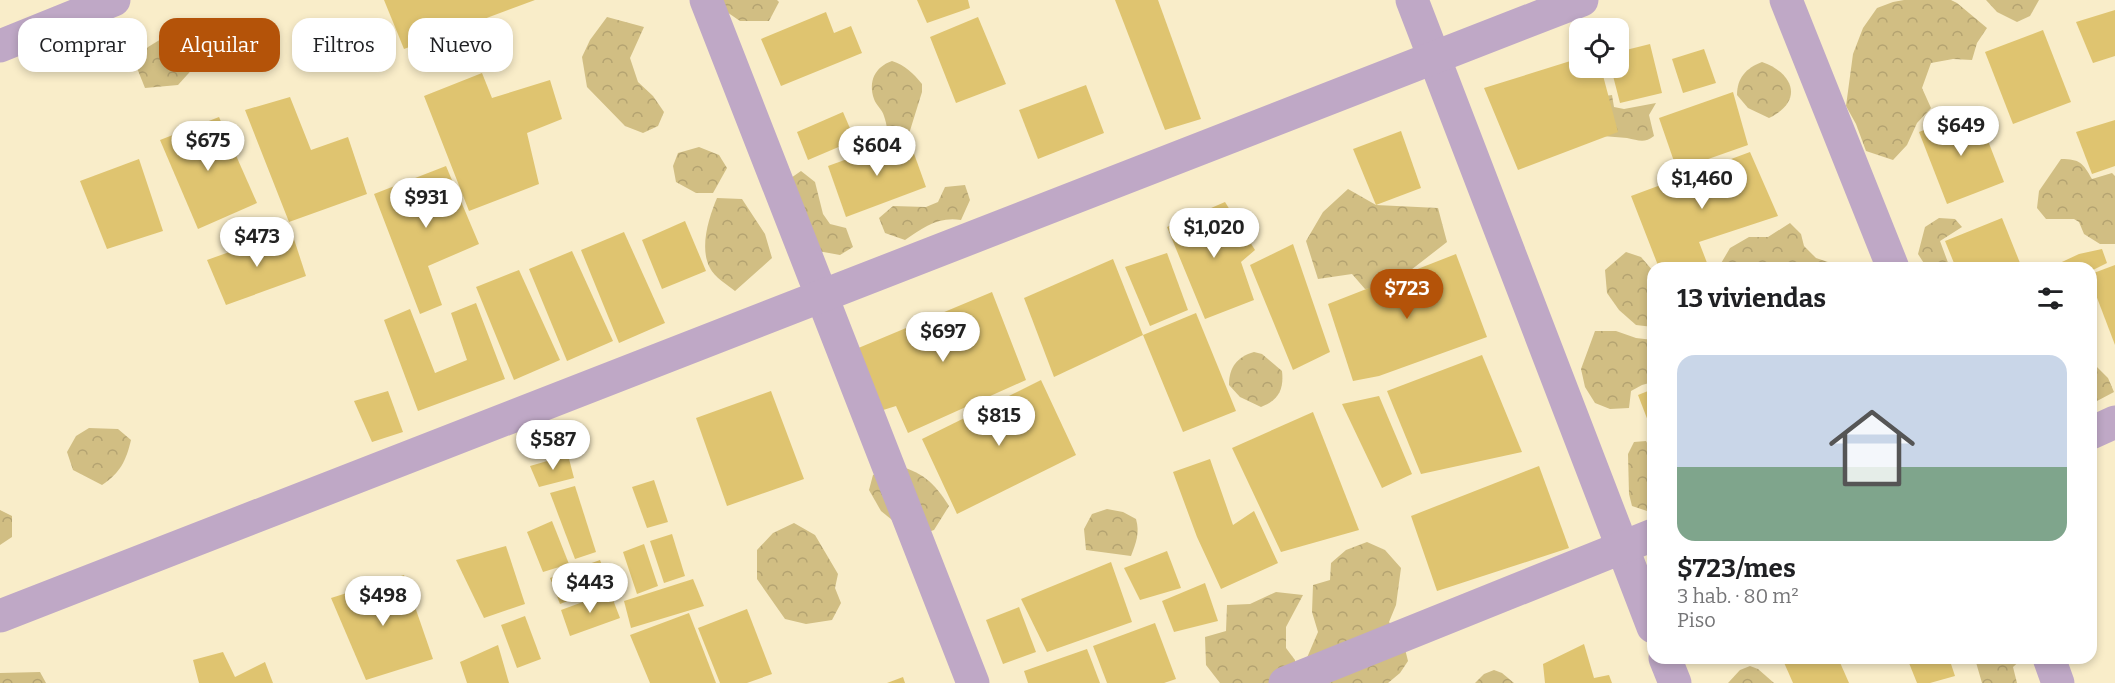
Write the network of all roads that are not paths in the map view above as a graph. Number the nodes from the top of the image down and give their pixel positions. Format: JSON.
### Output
{"nodes":[{"id":1,"x":114,"y":0,"type":"edge"},
{"id":2,"x":706,"y":0,"type":"edge"},
{"id":3,"x":1412,"y":0,"type":"edge"},
{"id":4,"x":1582,"y":0,"type":"edge"},
{"id":5,"x":1796,"y":3,"type":"edge"},
{"id":6,"x":0,"y":46,"type":"edge"},
{"id":7,"x":1434,"y":57,"type":"junction"},
{"id":8,"x":1891,"y":262,"type":"edge"},
{"id":9,"x":823,"y":297,"type":"junction"},
{"id":10,"x":2115,"y":422,"type":"edge"},
{"id":11,"x":2097,"y":430,"type":"edge"},
{"id":12,"x":1647,"y":537,"type":"edge"},
{"id":13,"x":1622,"y":547,"type":"junction"},
{"id":14,"x":1647,"y":612,"type":"edge"},
{"id":15,"x":0,"y":616,"type":"edge"},
{"id":16,"x":1667,"y":664,"type":"edge"},
{"id":17,"x":2051,"y":664,"type":"edge"},
{"id":18,"x":973,"y":683,"type":"edge"},
{"id":19,"x":1285,"y":683,"type":"edge"},
{"id":20,"x":1675,"y":683,"type":"edge"},
{"id":21,"x":2058,"y":683,"type":"edge"}],
"edges":[{"from":1,"to":6,"type":"street"},
{"from":2,"to":9,"type":"street"},
{"from":3,"to":7,"type":"street"},
{"from":4,"to":7,"type":"street"},
{"from":5,"to":8,"type":"street"},
{"from":7,"to":9,"type":"street"},
{"from":7,"to":13,"type":"street"},
{"from":9,"to":15,"type":"street"},
{"from":9,"to":18,"type":"street"},
{"from":10,"to":11,"type":"street"},
{"from":12,"to":13,"type":"street"},
{"from":13,"to":14,"type":"street"},
{"from":13,"to":19,"type":"street"},
{"from":16,"to":20,"type":"street"},
{"from":17,"to":21,"type":"street"}]}
